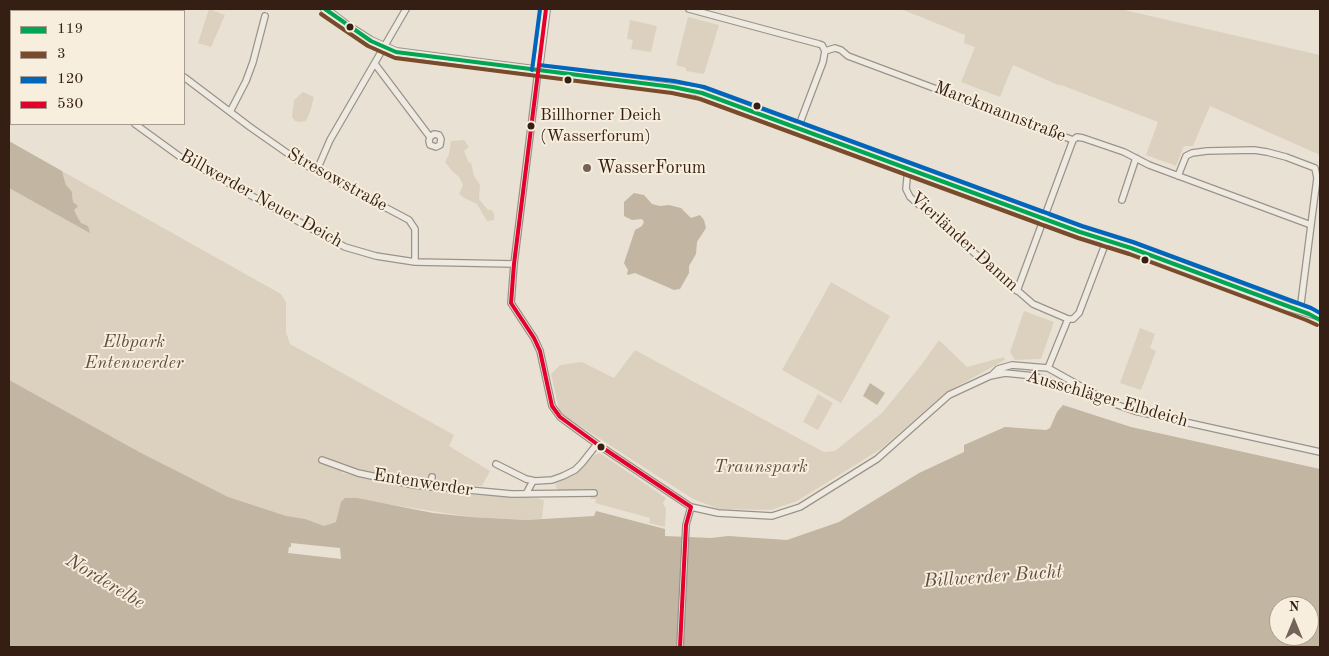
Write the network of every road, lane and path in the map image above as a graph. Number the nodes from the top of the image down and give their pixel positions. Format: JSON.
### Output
{"nodes":[{"id":1,"x":325,"y":9,"type":"edge"},
{"id":2,"x":406,"y":9,"type":"edge"},
{"id":3,"x":546,"y":9,"type":"edge"},
{"id":4,"x":689,"y":9,"type":"edge"},
{"id":5,"x":265,"y":16,"type":"dead end"},
{"id":6,"x":384,"y":48,"type":"junction"},
{"id":7,"x":825,"y":51,"type":"junction"},
{"id":8,"x":375,"y":64,"type":"junction"},
{"id":9,"x":538,"y":71,"type":"junction"},
{"id":10,"x":185,"y":78,"type":"edge"},
{"id":11,"x":230,"y":112,"type":"junction"},
{"id":12,"x":136,"y":125,"type":"edge"},
{"id":13,"x":798,"y":128,"type":"junction"},
{"id":14,"x":430,"y":137,"type":"dead end"},
{"id":15,"x":1073,"y":140,"type":"junction"},
{"id":16,"x":1136,"y":158,"type":"junction"},
{"id":17,"x":908,"y":168,"type":"junction"},
{"id":18,"x":317,"y":170,"type":"junction"},
{"id":19,"x":1178,"y":176,"type":"junction"},
{"id":20,"x":1319,"y":178,"type":"edge"},
{"id":21,"x":1122,"y":200,"type":"dead end"},
{"id":22,"x":1044,"y":219,"type":"junction"},
{"id":23,"x":1311,"y":225,"type":"junction"},
{"id":24,"x":1106,"y":242,"type":"junction"},
{"id":25,"x":415,"y":262,"type":"junction"},
{"id":26,"x":514,"y":264,"type":"junction"},
{"id":27,"x":1017,"y":291,"type":"junction"},
{"id":28,"x":1300,"y":311,"type":"junction"},
{"id":29,"x":1320,"y":316,"type":"edge"},
{"id":30,"x":1068,"y":318,"type":"junction"},
{"id":31,"x":1048,"y":368,"type":"junction"},
{"id":32,"x":990,"y":376,"type":"junction"},
{"id":33,"x":1108,"y":402,"type":"junction"},
{"id":34,"x":596,"y":444,"type":"junction"},
{"id":35,"x":1320,"y":452,"type":"edge"},
{"id":36,"x":322,"y":460,"type":"dead end"},
{"id":37,"x":496,"y":464,"type":"dead end"},
{"id":38,"x":432,"y":477,"type":"dead end"},
{"id":39,"x":533,"y":481,"type":"junction"},
{"id":40,"x":430,"y":487,"type":"junction"},
{"id":41,"x":526,"y":494,"type":"junction"},
{"id":42,"x":594,"y":494,"type":"dead end"},
{"id":43,"x":691,"y":507,"type":"junction"},
{"id":44,"x":680,"y":647,"type":"edge"}],
"edges":[{"from":1,"to":6,"type":"street","name":"Vierländer Damm"},
{"from":2,"to":6,"type":"street"},
{"from":3,"to":9,"type":"street"},
{"from":4,"to":7,"type":"street","name":"Marckmannstraße"},
{"from":5,"to":11,"type":"street"},
{"from":6,"to":8,"type":"street"},
{"from":6,"to":9,"type":"street","name":"Vierländer Damm"},
{"from":7,"to":13,"type":"street"},
{"from":7,"to":15,"type":"street","name":"Marckmannstraße"},
{"from":8,"to":14,"type":"street"},
{"from":8,"to":18,"type":"street"},
{"from":9,"to":13,"type":"street","name":"Vierländer Damm"},
{"from":9,"to":26,"type":"street","name":"Ausschläger Elbdeich"},
{"from":10,"to":11,"type":"street","name":"Stresowstraße"},
{"from":11,"to":18,"type":"street","name":"Stresowstraße"},
{"from":12,"to":25,"type":"street","name":"Billwerder Neuer Deich"},
{"from":13,"to":17,"type":"street","name":"Vierländer Damm"},
{"from":15,"to":16,"type":"street","name":"Marckmannstraße"},
{"from":15,"to":22,"type":"street"},
{"from":16,"to":19,"type":"street","name":"Marckmannstraße"},
{"from":16,"to":21,"type":"street"},
{"from":17,"to":22,"type":"street"},
{"from":17,"to":27,"type":"street","name":"Vierländer Damm"},
{"from":18,"to":25,"type":"street","name":"Stresowstraße"},
{"from":19,"to":20,"type":"street"},
{"from":19,"to":23,"type":"street","name":"Marckmannstraße"},
{"from":20,"to":23,"type":"street"},
{"from":22,"to":24,"type":"street"},
{"from":22,"to":27,"type":"street"},
{"from":23,"to":28,"type":"street"},
{"from":24,"to":28,"type":"street"},
{"from":24,"to":30,"type":"street"},
{"from":25,"to":26,"type":"street","name":"Billwerder Neuer Deich"},
{"from":26,"to":34,"type":"street","name":"Ausschläger Elbdeich"},
{"from":27,"to":30,"type":"street","name":"Vierländer Damm"},
{"from":28,"to":29,"type":"street"},
{"from":30,"to":31,"type":"street"},
{"from":31,"to":32,"type":"street"},
{"from":31,"to":33,"type":"street"},
{"from":32,"to":33,"type":"street","name":"Ausschläger Elbdeich"},
{"from":32,"to":43,"type":"street","name":"Ausschläger Elbdeich"},
{"from":33,"to":35,"type":"street","name":"Ausschläger Elbdeich"},
{"from":34,"to":39,"type":"street"},
{"from":34,"to":43,"type":"street","name":"Ausschläger Elbdeich"},
{"from":36,"to":40,"type":"street","name":"Entenwerder"},
{"from":37,"to":39,"type":"street"},
{"from":38,"to":40,"type":"street"},
{"from":39,"to":41,"type":"street"},
{"from":40,"to":41,"type":"street","name":"Entenwerder"},
{"from":41,"to":42,"type":"street","name":"Entenwerder"},
{"from":43,"to":44,"type":"street"}]}
